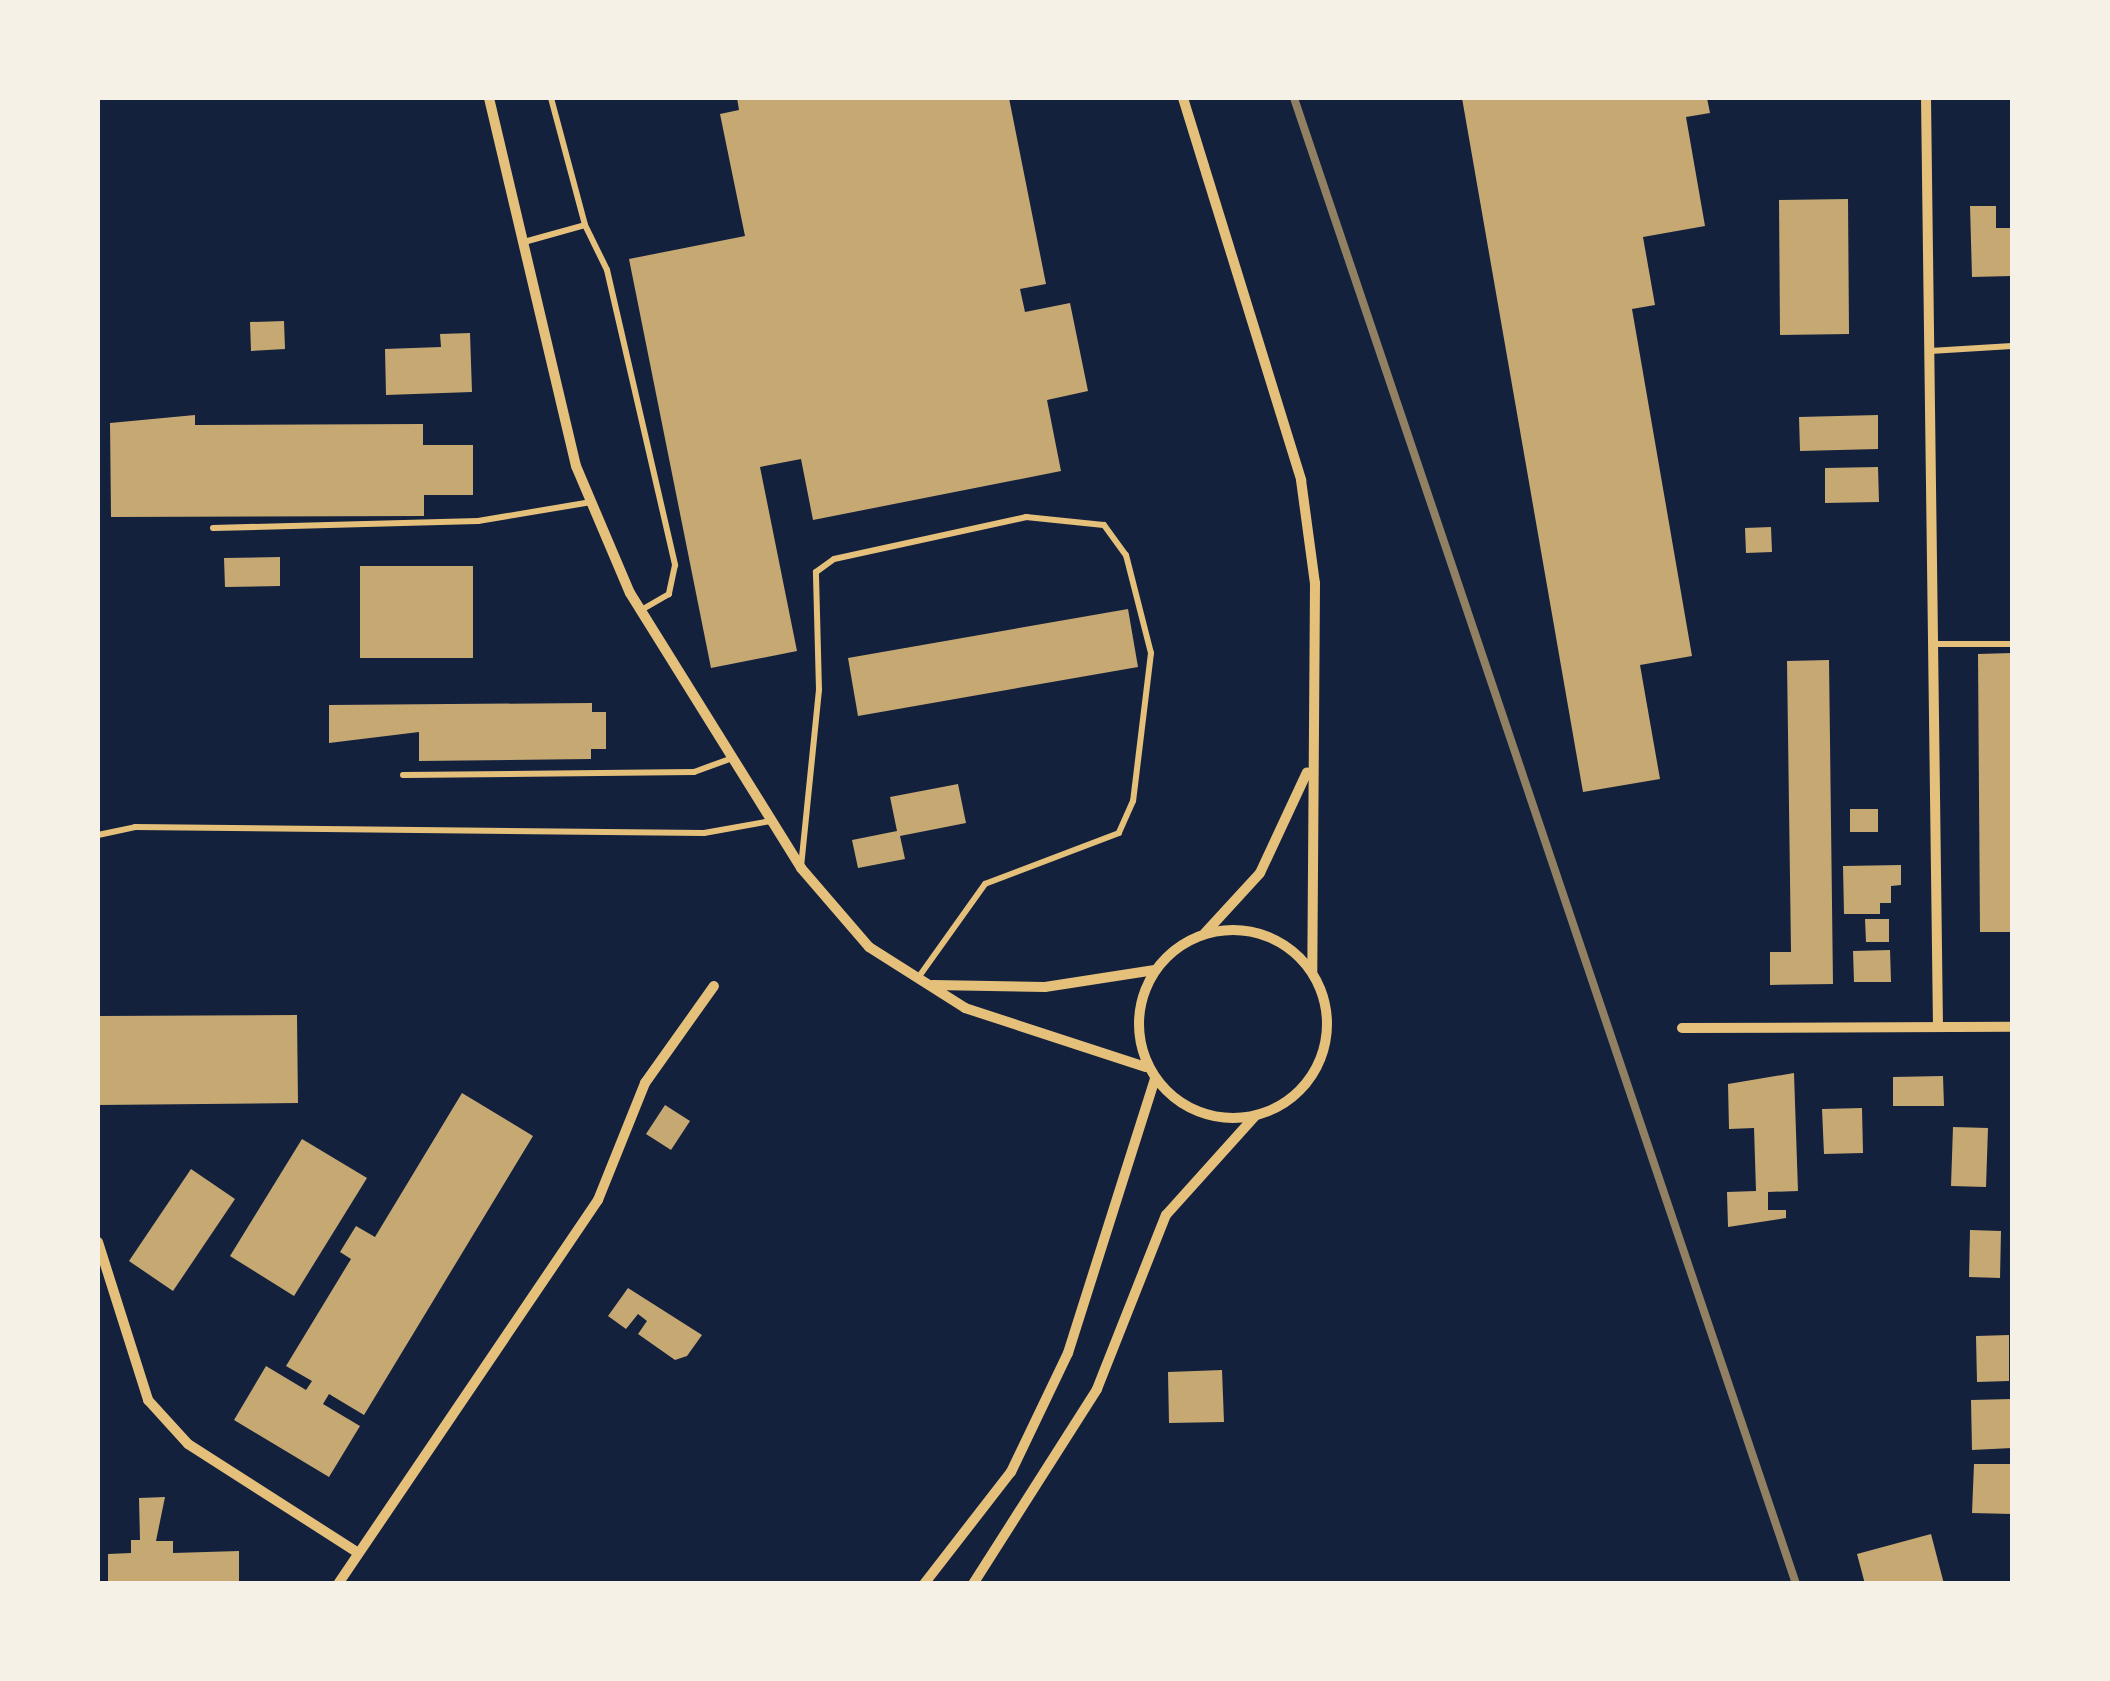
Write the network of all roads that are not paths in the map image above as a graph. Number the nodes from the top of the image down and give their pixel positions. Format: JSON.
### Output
{"nodes":[{"id":1,"x":490,"y":98,"type":"edge"},
{"id":2,"x":551,"y":98,"type":"edge"},
{"id":3,"x":1183,"y":98,"type":"edge"},
{"id":4,"x":1926,"y":98,"type":"edge"},
{"id":5,"x":585,"y":226,"type":"junction"},
{"id":6,"x":524,"y":242,"type":"junction"},
{"id":7,"x":2012,"y":346,"type":"edge"},
{"id":8,"x":1930,"y":351,"type":"junction"},
{"id":9,"x":591,"y":502,"type":"junction"},
{"id":10,"x":213,"y":528,"type":"dead end"},
{"id":11,"x":640,"y":611,"type":"junction"},
{"id":12,"x":1933,"y":644,"type":"junction"},
{"id":13,"x":2012,"y":644,"type":"edge"},
{"id":14,"x":730,"y":759,"type":"junction"},
{"id":15,"x":1309,"y":767,"type":"junction"},
{"id":16,"x":402,"y":775,"type":"dead end"},
{"id":17,"x":771,"y":821,"type":"junction"},
{"id":18,"x":98,"y":835,"type":"edge"},
{"id":19,"x":801,"y":868,"type":"junction"},
{"id":20,"x":1204,"y":934,"type":"junction"},
{"id":21,"x":1155,"y":970,"type":"junction"},
{"id":22,"x":1312,"y":971,"type":"junction"},
{"id":23,"x":918,"y":978,"type":"junction"},
{"id":24,"x":932,"y":985,"type":"junction"},
{"id":25,"x":714,"y":986,"type":"dead end"},
{"id":26,"x":1938,"y":1027,"type":"junction"},
{"id":27,"x":2012,"y":1027,"type":"edge"},
{"id":28,"x":1682,"y":1028,"type":"dead end"},
{"id":29,"x":1146,"y":1067,"type":"junction"},
{"id":30,"x":1155,"y":1078,"type":"junction"},
{"id":31,"x":1255,"y":1116,"type":"junction"},
{"id":32,"x":98,"y":1242,"type":"edge"},
{"id":33,"x":355,"y":1552,"type":"junction"},
{"id":34,"x":338,"y":1584,"type":"edge"},
{"id":35,"x":924,"y":1584,"type":"edge"},
{"id":36,"x":973,"y":1584,"type":"edge"}],
"edges":[{"from":1,"to":6,"type":"street"},
{"from":2,"to":5,"type":"lane"},
{"from":3,"to":15,"type":"street"},
{"from":4,"to":8,"type":"street"},
{"from":5,"to":6,"type":"lane"},
{"from":5,"to":11,"type":"lane"},
{"from":6,"to":9,"type":"street"},
{"from":7,"to":8,"type":"lane"},
{"from":8,"to":12,"type":"street"},
{"from":9,"to":10,"type":"lane"},
{"from":9,"to":11,"type":"street"},
{"from":11,"to":14,"type":"street"},
{"from":12,"to":13,"type":"lane"},
{"from":12,"to":26,"type":"street"},
{"from":14,"to":16,"type":"lane"},
{"from":14,"to":17,"type":"street"},
{"from":15,"to":20,"type":"street"},
{"from":15,"to":22,"type":"street"},
{"from":17,"to":18,"type":"lane"},
{"from":17,"to":19,"type":"street"},
{"from":19,"to":23,"type":"street"},
{"from":19,"to":23,"type":"lane"},
{"from":20,"to":21,"type":"street"},
{"from":20,"to":22,"type":"street"},
{"from":21,"to":24,"type":"street"},
{"from":21,"to":29,"type":"street"},
{"from":22,"to":31,"type":"street"},
{"from":23,"to":24,"type":"street"},
{"from":24,"to":29,"type":"street"},
{"from":25,"to":33,"type":"street"},
{"from":26,"to":27,"type":"street"},
{"from":26,"to":28,"type":"street"},
{"from":29,"to":30,"type":"street"},
{"from":30,"to":31,"type":"street"},
{"from":30,"to":35,"type":"street"},
{"from":31,"to":36,"type":"street"},
{"from":32,"to":33,"type":"street"},
{"from":33,"to":34,"type":"street"}]}
